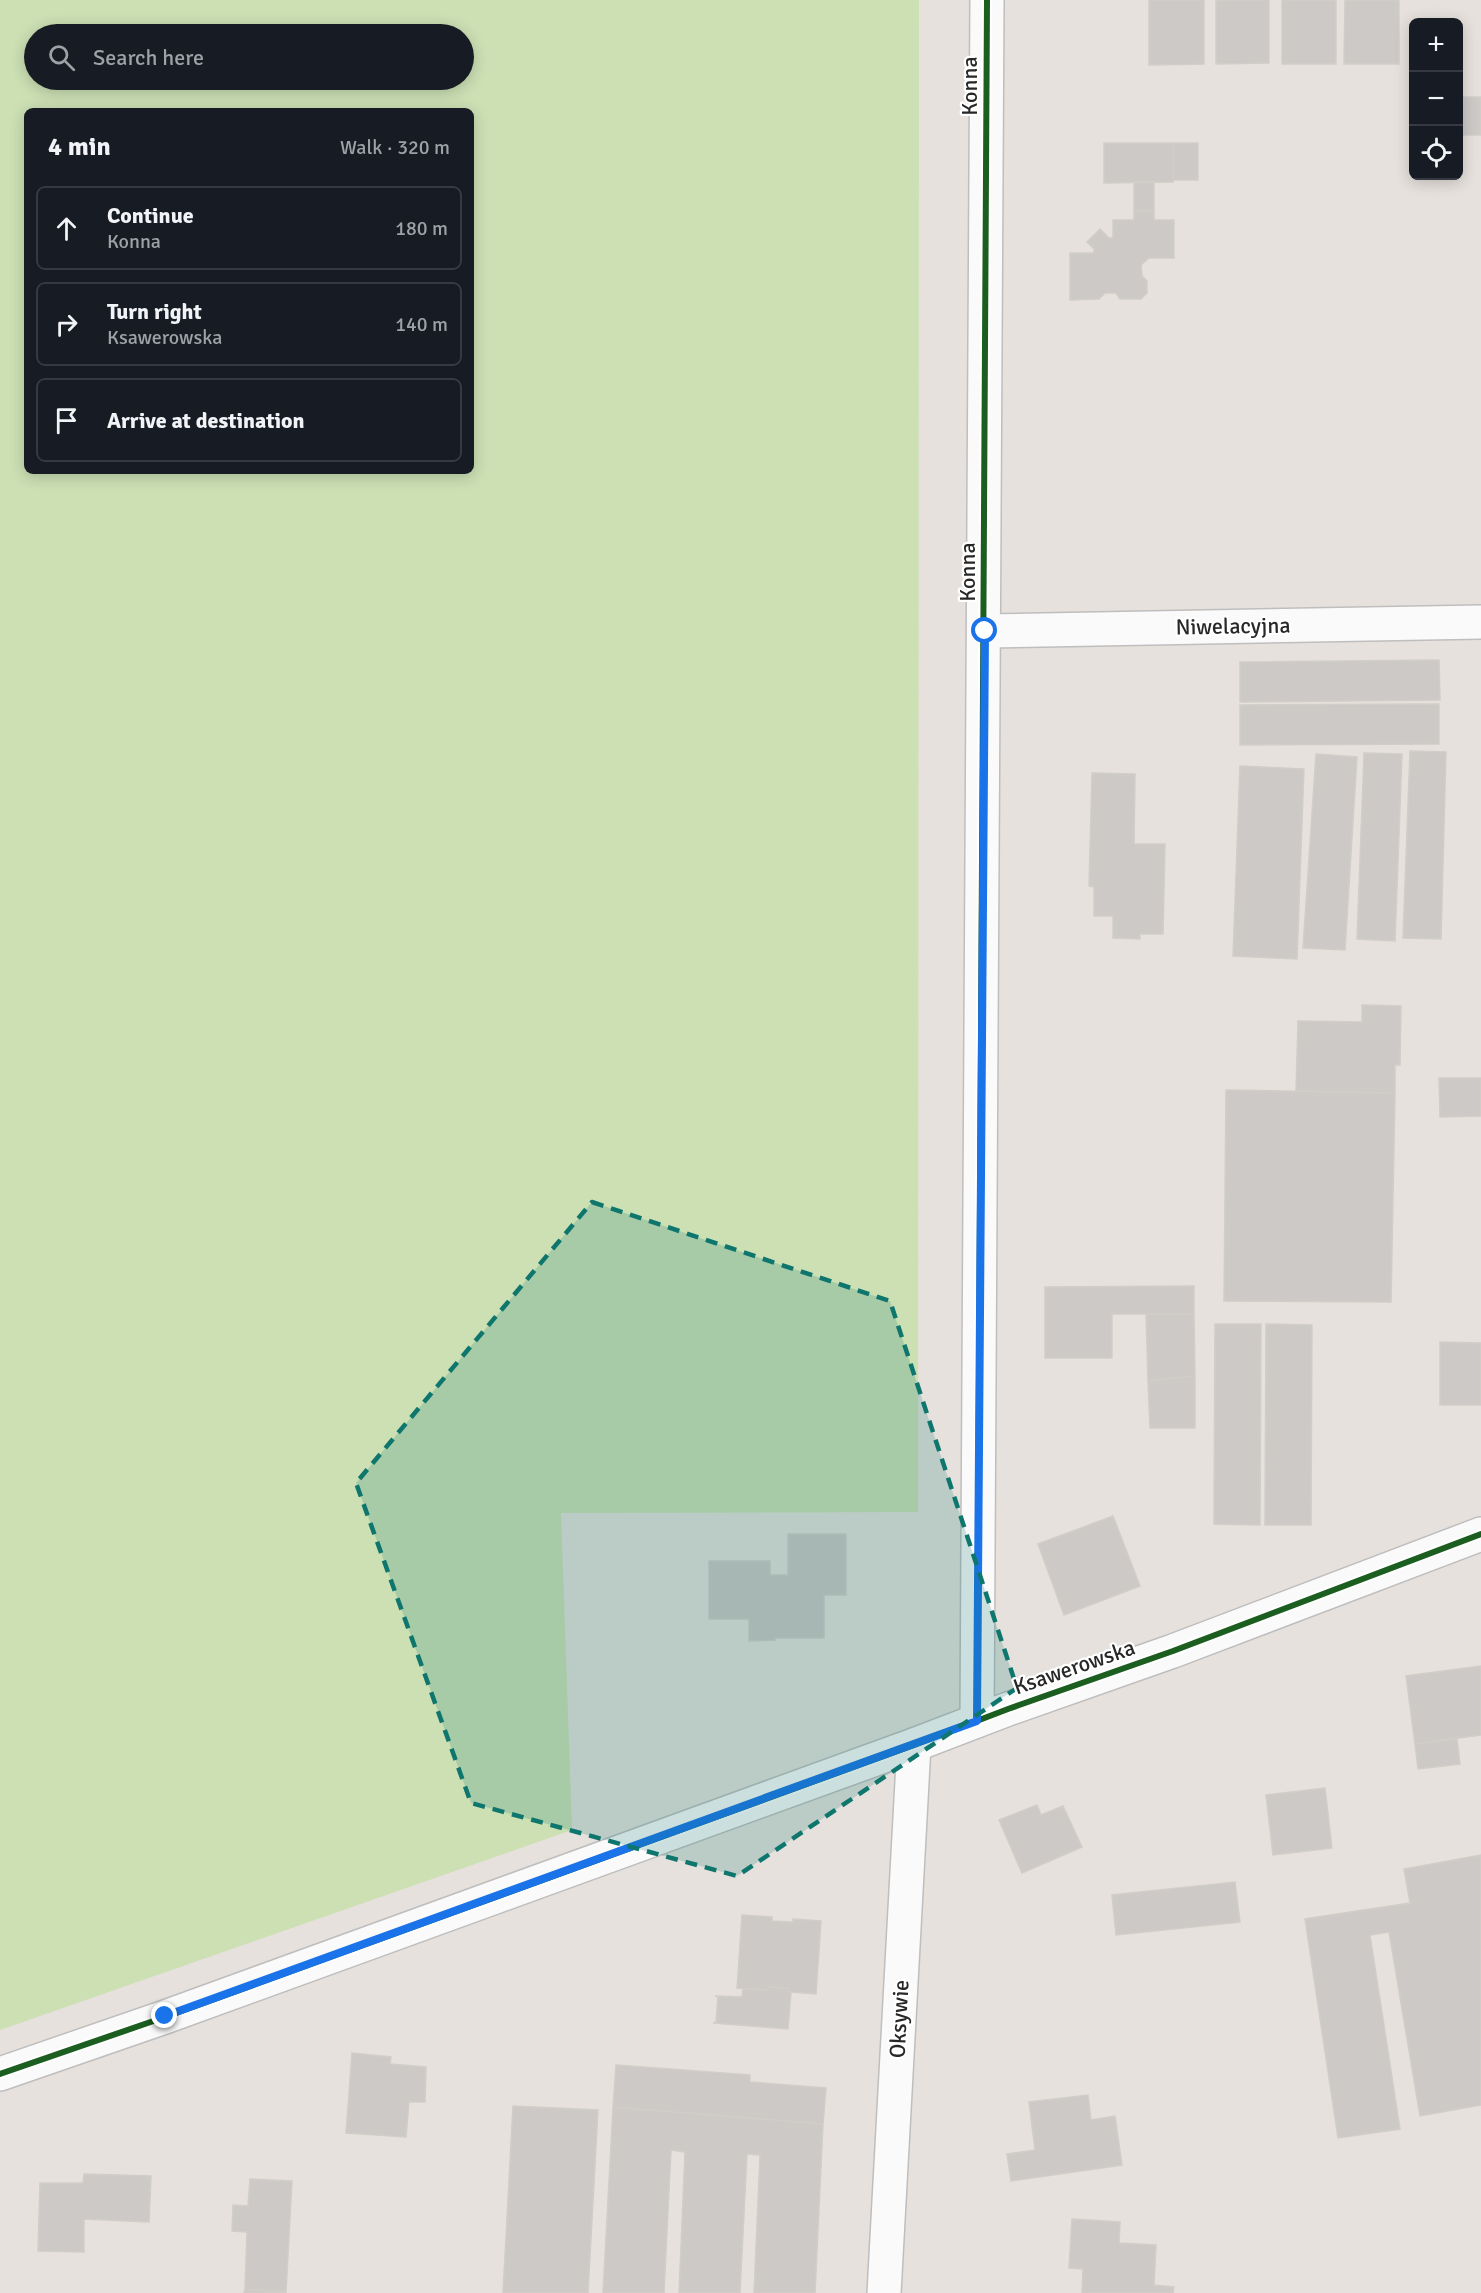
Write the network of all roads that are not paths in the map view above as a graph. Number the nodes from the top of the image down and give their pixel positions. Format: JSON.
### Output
{"nodes":[{"id":1,"x":987,"y":0,"type":"edge"},
{"id":2,"x":1481,"y":622,"type":"edge"},
{"id":3,"x":985,"y":631,"type":"junction"},
{"id":4,"x":1481,"y":1534,"type":"edge"},
{"id":5,"x":977,"y":1721,"type":"junction"},
{"id":6,"x":915,"y":1745,"type":"junction"},
{"id":7,"x":0,"y":2074,"type":"edge"},
{"id":8,"x":884,"y":2293,"type":"edge"}],
"edges":[{"from":1,"to":3,"type":"street","name":"Konna"},
{"from":2,"to":3,"type":"street","name":"Niwelacyjna"},
{"from":3,"to":5,"type":"street","name":"Konna"},
{"from":4,"to":5,"type":"street","name":"Ksawerowska"},
{"from":5,"to":6,"type":"street","name":"Ksawerowska"},
{"from":6,"to":7,"type":"street","name":"Ksawerowska"},
{"from":6,"to":8,"type":"street","name":"Oksywie"}]}
